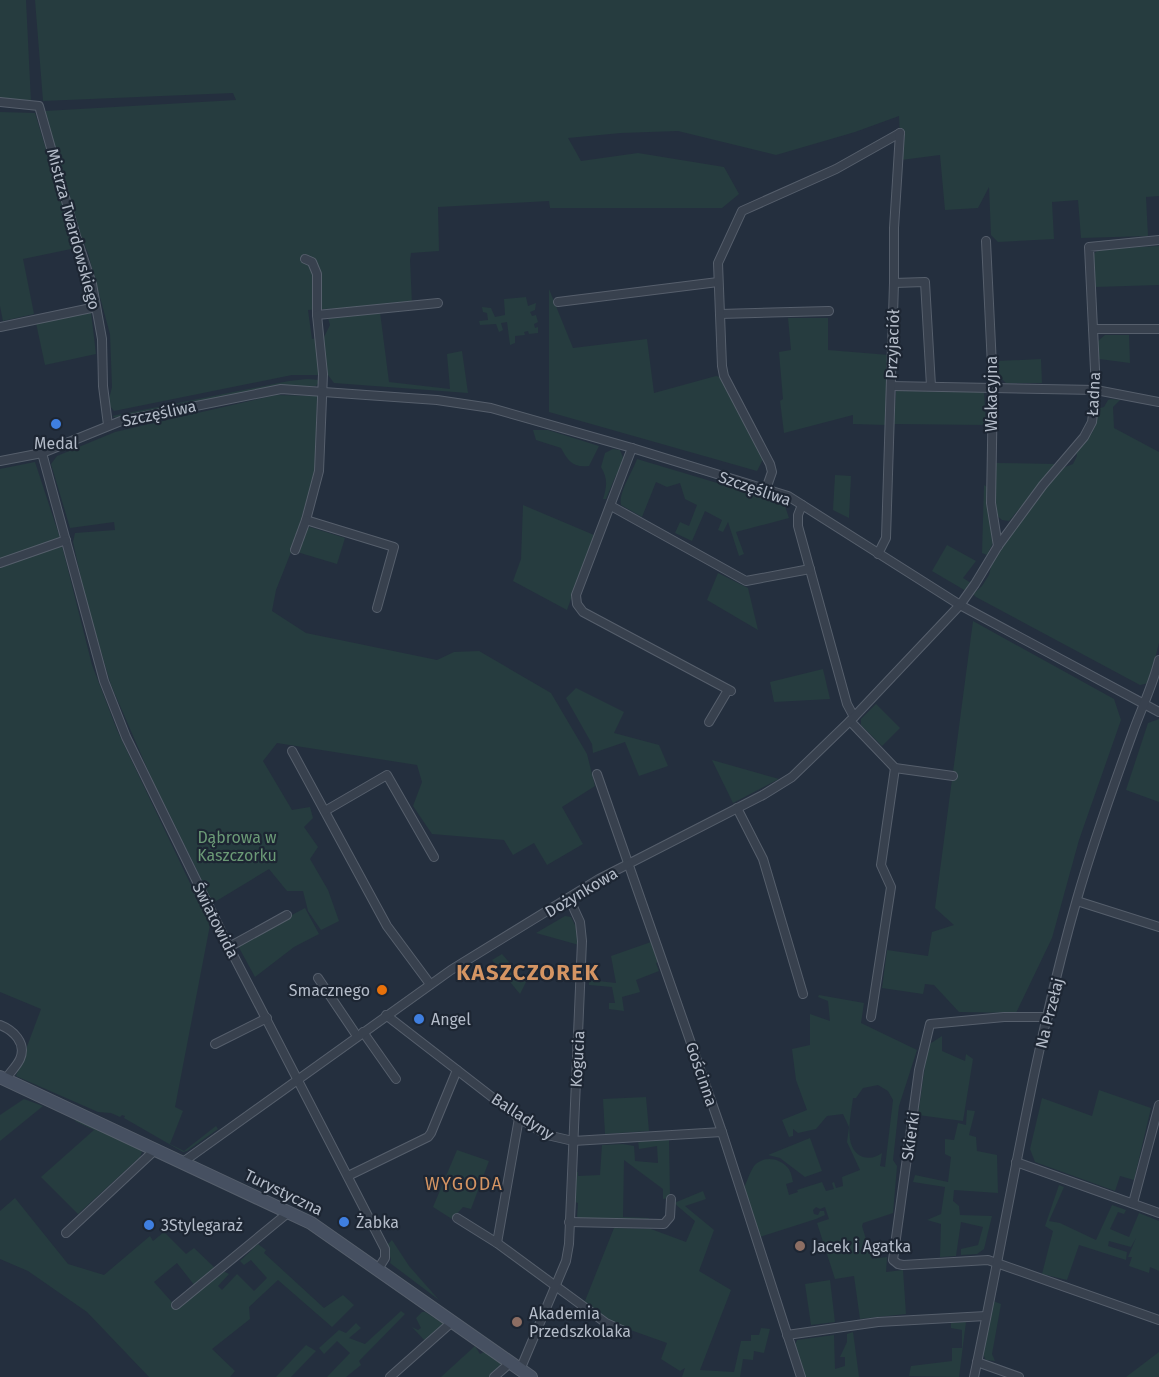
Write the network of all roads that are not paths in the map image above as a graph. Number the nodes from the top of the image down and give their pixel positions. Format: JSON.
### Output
{"nodes":[{"id":1,"x":0,"y":102,"type":"edge"},
{"id":2,"x":1159,"y":240,"type":"edge"},
{"id":3,"x":986,"y":241,"type":"dead end"},
{"id":4,"x":304,"y":259,"type":"dead end"},
{"id":5,"x":718,"y":282,"type":"junction"},
{"id":6,"x":894,"y":283,"type":"junction"},
{"id":7,"x":558,"y":302,"type":"dead end"},
{"id":8,"x":438,"y":303,"type":"dead end"},
{"id":9,"x":96,"y":307,"type":"junction"},
{"id":10,"x":829,"y":311,"type":"dead end"},
{"id":11,"x":720,"y":314,"type":"junction"},
{"id":12,"x":317,"y":315,"type":"junction"},
{"id":13,"x":0,"y":327,"type":"edge"},
{"id":14,"x":1093,"y":329,"type":"junction"},
{"id":15,"x":1159,"y":329,"type":"edge"},
{"id":16,"x":891,"y":386,"type":"junction"},
{"id":17,"x":931,"y":386,"type":"junction"},
{"id":18,"x":993,"y":387,"type":"junction"},
{"id":19,"x":1096,"y":390,"type":"junction"},
{"id":20,"x":323,"y":391,"type":"junction"},
{"id":21,"x":1159,"y":402,"type":"edge"},
{"id":22,"x":108,"y":425,"type":"junction"},
{"id":23,"x":632,"y":448,"type":"junction"},
{"id":24,"x":42,"y":453,"type":"junction"},
{"id":25,"x":0,"y":461,"type":"edge"},
{"id":26,"x":766,"y":489,"type":"junction"},
{"id":27,"x":802,"y":505,"type":"junction"},
{"id":28,"x":611,"y":506,"type":"junction"},
{"id":29,"x":306,"y":520,"type":"junction"},
{"id":30,"x":66,"y":540,"type":"junction"},
{"id":31,"x":998,"y":546,"type":"junction"},
{"id":32,"x":295,"y":550,"type":"dead end"},
{"id":33,"x":878,"y":554,"type":"junction"},
{"id":34,"x":0,"y":563,"type":"edge"},
{"id":35,"x":810,"y":569,"type":"junction"},
{"id":36,"x":960,"y":605,"type":"junction"},
{"id":37,"x":377,"y":608,"type":"dead end"},
{"id":38,"x":1159,"y":660,"type":"edge"},
{"id":39,"x":1143,"y":704,"type":"junction"},
{"id":40,"x":1159,"y":712,"type":"edge"},
{"id":41,"x":852,"y":719,"type":"junction"},
{"id":42,"x":709,"y":722,"type":"dead end"},
{"id":43,"x":292,"y":751,"type":"dead end"},
{"id":44,"x":895,"y":768,"type":"junction"},
{"id":45,"x":597,"y":774,"type":"dead end"},
{"id":46,"x":953,"y":776,"type":"dead end"},
{"id":47,"x":737,"y":808,"type":"junction"},
{"id":48,"x":325,"y":811,"type":"junction"},
{"id":49,"x":434,"y":857,"type":"dead end"},
{"id":50,"x":629,"y":864,"type":"junction"},
{"id":51,"x":569,"y":898,"type":"junction"},
{"id":52,"x":1077,"y":901,"type":"junction"},
{"id":53,"x":287,"y":915,"type":"dead end"},
{"id":54,"x":1159,"y":927,"type":"edge"},
{"id":55,"x":229,"y":947,"type":"junction"},
{"id":56,"x":318,"y":978,"type":"dead end"},
{"id":57,"x":430,"y":984,"type":"junction"},
{"id":58,"x":803,"y":994,"type":"dead end"},
{"id":59,"x":386,"y":1016,"type":"junction"},
{"id":60,"x":871,"y":1017,"type":"dead end"},
{"id":61,"x":1048,"y":1017,"type":"junction"},
{"id":62,"x":267,"y":1018,"type":"junction"},
{"id":63,"x":0,"y":1025,"type":"edge"},
{"id":64,"x":360,"y":1034,"type":"junction"},
{"id":65,"x":215,"y":1044,"type":"dead end"},
{"id":66,"x":457,"y":1070,"type":"junction"},
{"id":67,"x":3,"y":1078,"type":"edge"},
{"id":68,"x":298,"y":1079,"type":"junction"},
{"id":69,"x":396,"y":1079,"type":"dead end"},
{"id":70,"x":1159,"y":1105,"type":"edge"},
{"id":71,"x":519,"y":1118,"type":"junction"},
{"id":72,"x":722,"y":1132,"type":"junction"},
{"id":73,"x":573,"y":1142,"type":"junction"},
{"id":74,"x":156,"y":1149,"type":"junction"},
{"id":75,"x":1016,"y":1161,"type":"junction"},
{"id":76,"x":183,"y":1162,"type":"junction"},
{"id":77,"x":348,"y":1176,"type":"junction"},
{"id":78,"x":671,"y":1199,"type":"dead end"},
{"id":79,"x":1132,"y":1203,"type":"junction"},
{"id":80,"x":289,"y":1212,"type":"junction"},
{"id":81,"x":1159,"y":1213,"type":"edge"},
{"id":82,"x":457,"y":1218,"type":"dead end"},
{"id":83,"x":570,"y":1222,"type":"junction"},
{"id":84,"x":66,"y":1233,"type":"dead end"},
{"id":85,"x":497,"y":1243,"type":"junction"},
{"id":86,"x":997,"y":1262,"type":"junction"},
{"id":87,"x":378,"y":1269,"type":"junction"},
{"id":88,"x":555,"y":1287,"type":"junction"},
{"id":89,"x":176,"y":1305,"type":"dead end"},
{"id":90,"x":986,"y":1316,"type":"junction"},
{"id":91,"x":1159,"y":1320,"type":"edge"},
{"id":92,"x":452,"y":1322,"type":"junction"},
{"id":93,"x":626,"y":1332,"type":"dead end"},
{"id":94,"x":787,"y":1335,"type":"junction"},
{"id":95,"x":977,"y":1362,"type":"junction"},
{"id":96,"x":520,"y":1370,"type":"edge"},
{"id":97,"x":390,"y":1377,"type":"edge"},
{"id":98,"x":494,"y":1377,"type":"edge"},
{"id":99,"x":801,"y":1377,"type":"edge"},
{"id":100,"x":974,"y":1377,"type":"edge"},
{"id":101,"x":1019,"y":1377,"type":"edge"}],
"edges":[{"from":1,"to":9,"type":"street","name":"Mistrza Twardowskiego"},
{"from":2,"to":14,"type":"street","name":"Ładna"},
{"from":3,"to":18,"type":"street","name":"Wakacyjna"},
{"from":4,"to":12,"type":"street"},
{"from":5,"to":6,"type":"street","name":"Przyjaciół"},
{"from":5,"to":7,"type":"street"},
{"from":5,"to":11,"type":"street"},
{"from":6,"to":16,"type":"street","name":"Przyjaciół"},
{"from":6,"to":17,"type":"street"},
{"from":8,"to":12,"type":"street"},
{"from":9,"to":13,"type":"street"},
{"from":9,"to":22,"type":"street","name":"Mistrza Twardowskiego"},
{"from":10,"to":11,"type":"street"},
{"from":11,"to":26,"type":"street"},
{"from":12,"to":20,"type":"street"},
{"from":14,"to":15,"type":"street"},
{"from":14,"to":19,"type":"street","name":"Ładna"},
{"from":16,"to":17,"type":"street"},
{"from":16,"to":33,"type":"street","name":"Przyjaciół"},
{"from":17,"to":18,"type":"street"},
{"from":18,"to":19,"type":"street"},
{"from":18,"to":31,"type":"street","name":"Wakacyjna"},
{"from":19,"to":21,"type":"street"},
{"from":19,"to":31,"type":"street","name":"Ładna"},
{"from":20,"to":22,"type":"street","name":"Szczęśliwa"},
{"from":20,"to":23,"type":"street","name":"Szczęśliwa"},
{"from":20,"to":29,"type":"street"},
{"from":22,"to":24,"type":"street","name":"Szczęśliwa"},
{"from":23,"to":26,"type":"street","name":"Szczęśliwa"},
{"from":23,"to":28,"type":"street"},
{"from":24,"to":25,"type":"street","name":"Szczęśliwa"},
{"from":24,"to":30,"type":"street","name":"Światowida"},
{"from":26,"to":27,"type":"street","name":"Szczęśliwa"},
{"from":27,"to":33,"type":"street","name":"Szczęśliwa"},
{"from":27,"to":35,"type":"street"},
{"from":28,"to":35,"type":"street"},
{"from":28,"to":42,"type":"street"},
{"from":29,"to":32,"type":"street"},
{"from":29,"to":37,"type":"street"},
{"from":30,"to":34,"type":"street"},
{"from":30,"to":55,"type":"street","name":"Światowida"},
{"from":31,"to":36,"type":"street","name":"Ładna"},
{"from":33,"to":36,"type":"street","name":"Szczęśliwa"},
{"from":35,"to":41,"type":"street"},
{"from":36,"to":39,"type":"street","name":"Szczęśliwa"},
{"from":36,"to":41,"type":"street","name":"Dożynkowa"},
{"from":38,"to":39,"type":"street","name":"Na Przełaj"},
{"from":39,"to":40,"type":"street","name":"Szczęśliwa"},
{"from":39,"to":52,"type":"street","name":"Na Przełaj"},
{"from":41,"to":44,"type":"street"},
{"from":41,"to":47,"type":"street","name":"Dożynkowa"},
{"from":43,"to":48,"type":"street"},
{"from":44,"to":46,"type":"street"},
{"from":44,"to":60,"type":"street"},
{"from":45,"to":50,"type":"street","name":"Gościnna"},
{"from":47,"to":50,"type":"street","name":"Dożynkowa"},
{"from":47,"to":58,"type":"street"},
{"from":48,"to":49,"type":"street"},
{"from":48,"to":57,"type":"street"},
{"from":50,"to":51,"type":"street","name":"Dożynkowa"},
{"from":50,"to":72,"type":"street","name":"Gościnna"},
{"from":51,"to":57,"type":"street","name":"Dożynkowa"},
{"from":51,"to":73,"type":"street","name":"Kogucia"},
{"from":52,"to":54,"type":"street"},
{"from":52,"to":61,"type":"street","name":"Na Przełaj"},
{"from":53,"to":55,"type":"street"},
{"from":55,"to":62,"type":"street","name":"Światowida"},
{"from":56,"to":64,"type":"street"},
{"from":57,"to":59,"type":"street","name":"Dożynkowa"},
{"from":59,"to":64,"type":"street","name":"Dożynkowa"},
{"from":59,"to":66,"type":"street","name":"Balladyny"},
{"from":61,"to":75,"type":"street","name":"Na Przełaj"},
{"from":61,"to":86,"type":"street","name":"Skierki"},
{"from":62,"to":65,"type":"street"},
{"from":62,"to":68,"type":"street","name":"Światowida"},
{"from":63,"to":67,"type":"street"},
{"from":64,"to":68,"type":"street","name":"Dożynkowa"},
{"from":64,"to":69,"type":"street"},
{"from":66,"to":71,"type":"street","name":"Balladyny"},
{"from":66,"to":77,"type":"street"},
{"from":67,"to":74,"type":"main road","name":"Turystyczna"},
{"from":68,"to":76,"type":"street","name":"Dożynkowa"},
{"from":68,"to":77,"type":"street","name":"Światowida"},
{"from":70,"to":79,"type":"street"},
{"from":71,"to":73,"type":"street","name":"Balladyny"},
{"from":71,"to":85,"type":"street"},
{"from":72,"to":73,"type":"street","name":"Balladyny"},
{"from":72,"to":94,"type":"street","name":"Gościnna"},
{"from":73,"to":83,"type":"street","name":"Kogucia"},
{"from":74,"to":76,"type":"main road","name":"Turystyczna"},
{"from":74,"to":84,"type":"street"},
{"from":75,"to":79,"type":"street"},
{"from":75,"to":86,"type":"street","name":"Na Przełaj"},
{"from":76,"to":80,"type":"main road","name":"Turystyczna"},
{"from":77,"to":87,"type":"street","name":"Światowida"},
{"from":78,"to":83,"type":"street"},
{"from":79,"to":81,"type":"street"},
{"from":80,"to":87,"type":"main road","name":"Turystyczna"},
{"from":80,"to":89,"type":"street"},
{"from":82,"to":85,"type":"street"},
{"from":83,"to":88,"type":"street","name":"Kogucia"},
{"from":85,"to":88,"type":"street"},
{"from":86,"to":90,"type":"street","name":"Na Przełaj"},
{"from":86,"to":91,"type":"street"},
{"from":87,"to":92,"type":"main road","name":"Turystyczna"},
{"from":88,"to":93,"type":"street"},
{"from":88,"to":96,"type":"street","name":"Kogucia"},
{"from":90,"to":94,"type":"street"},
{"from":90,"to":95,"type":"street","name":"Na Przełaj"},
{"from":92,"to":96,"type":"main road","name":"Turystyczna"},
{"from":92,"to":97,"type":"street"},
{"from":94,"to":99,"type":"street","name":"Gościnna"},
{"from":95,"to":100,"type":"street","name":"Na Przełaj"},
{"from":95,"to":101,"type":"street"},
{"from":96,"to":98,"type":"street"}]}
